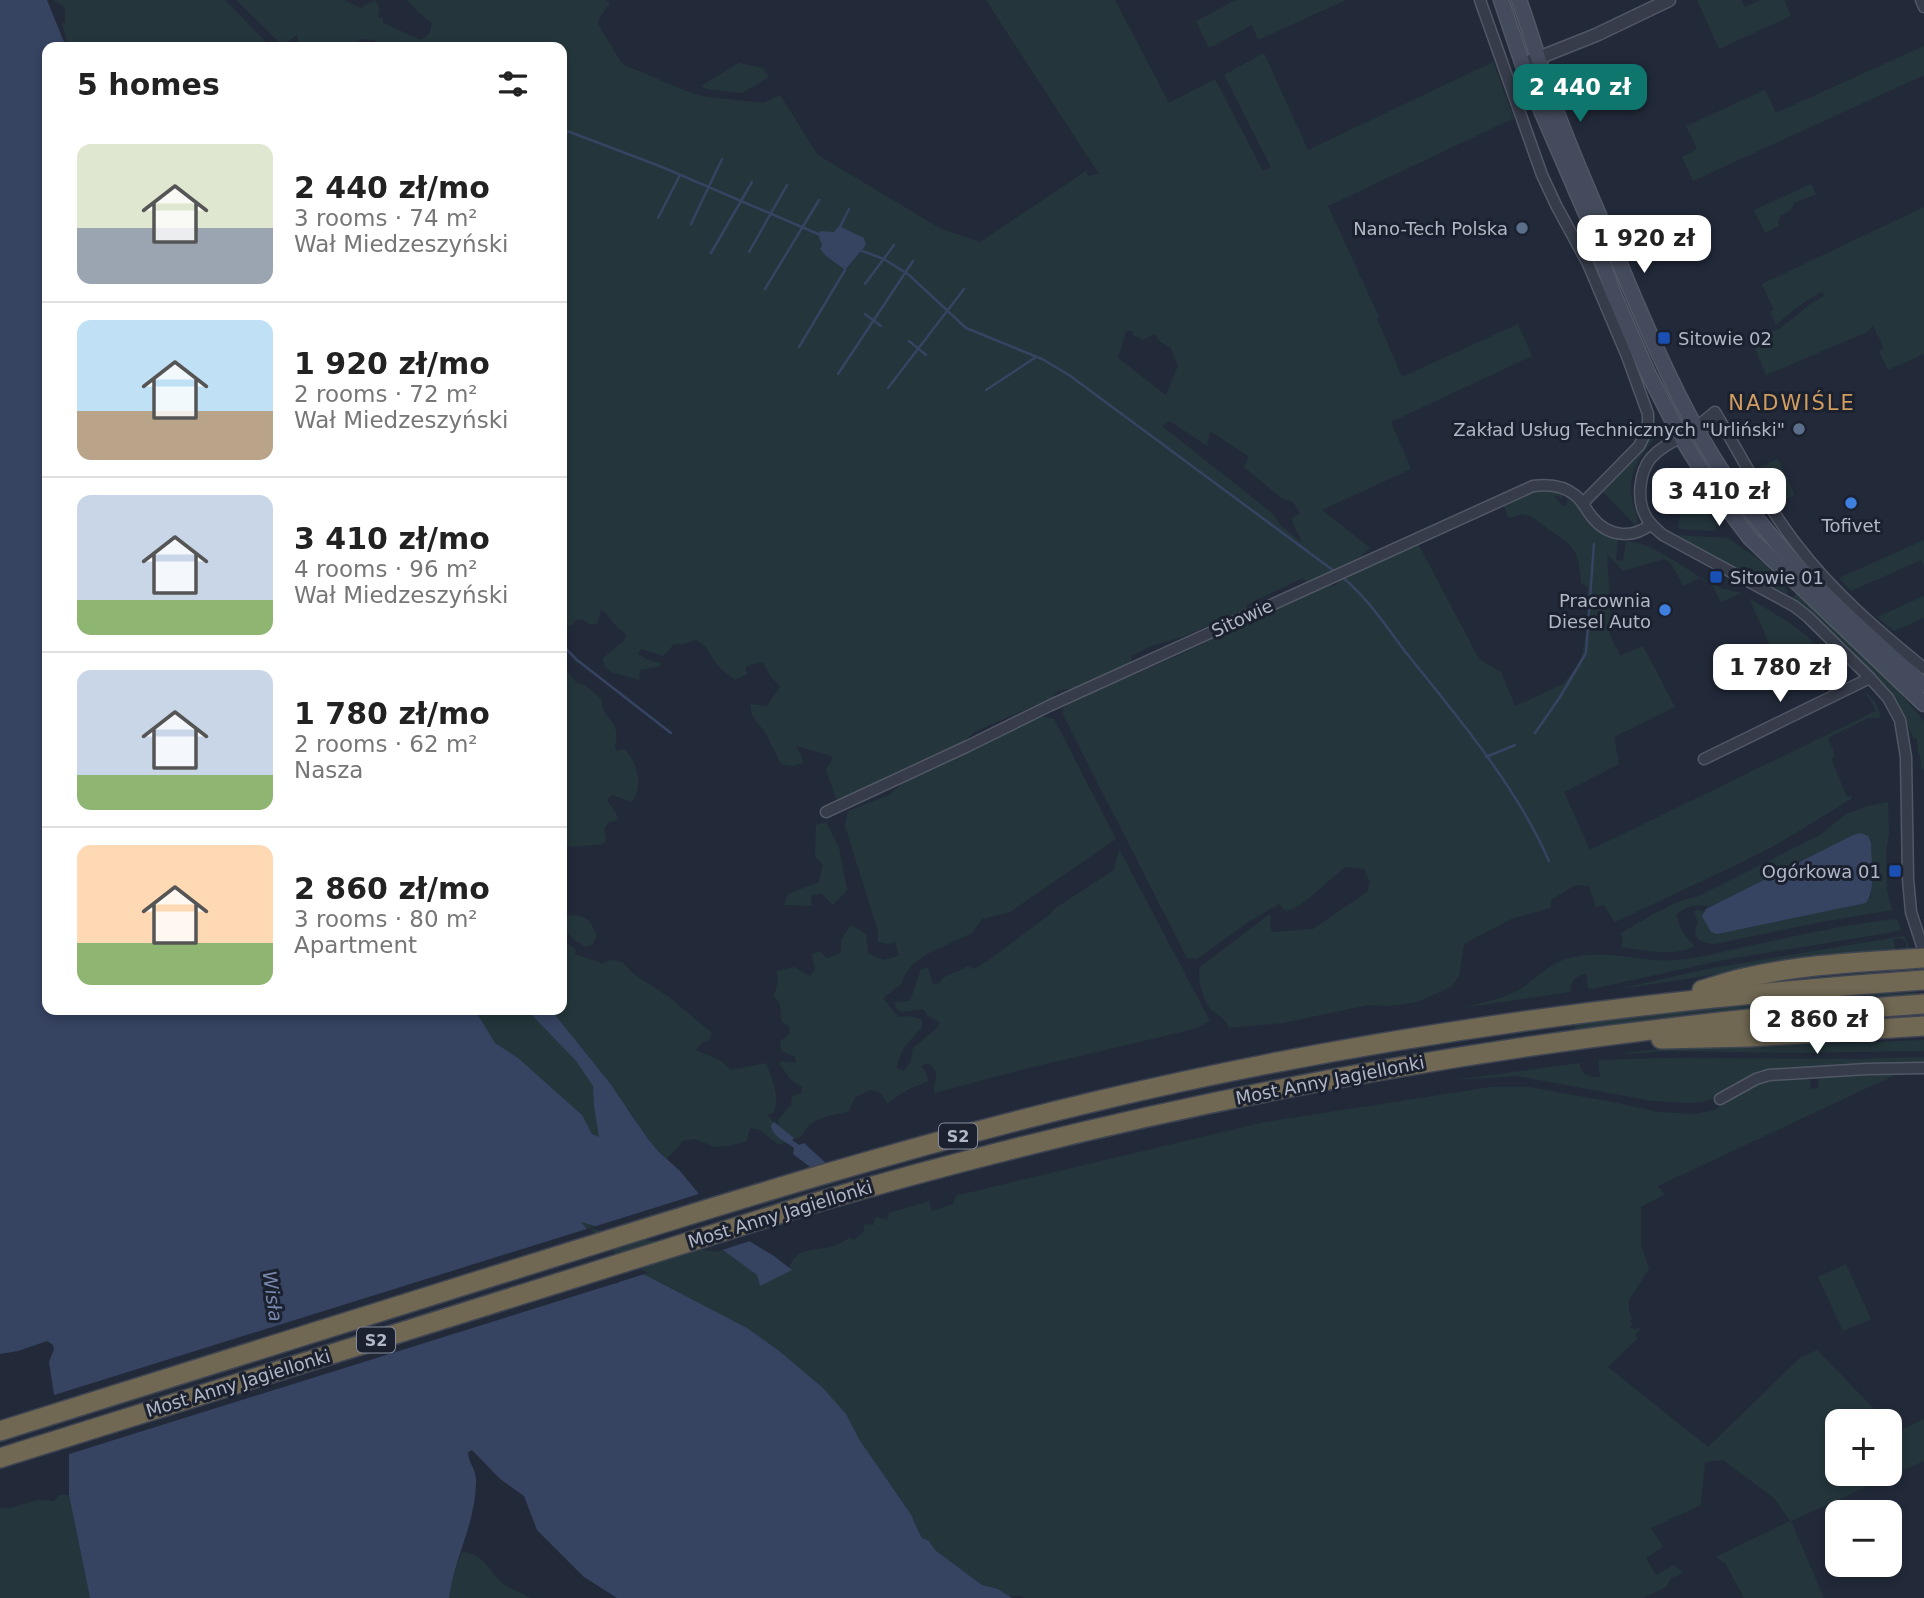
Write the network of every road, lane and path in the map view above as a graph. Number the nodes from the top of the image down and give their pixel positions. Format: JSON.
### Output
{"nodes":[{"id":1,"x":1480,"y":0,"type":"edge"},
{"id":2,"x":1501,"y":0,"type":"edge"},
{"id":3,"x":1520,"y":0,"type":"edge"},
{"id":4,"x":1669,"y":0,"type":"edge"},
{"id":5,"x":1921,"y":0,"type":"edge"},
{"id":6,"x":1924,"y":7,"type":"edge"},
{"id":7,"x":1538,"y":58,"type":"junction"},
{"id":8,"x":1523,"y":64,"type":"junction"},
{"id":9,"x":1722,"y":424,"type":"junction"},
{"id":10,"x":1696,"y":428,"type":"junction"},
{"id":11,"x":1681,"y":437,"type":"junction"},
{"id":12,"x":1583,"y":503,"type":"junction"},
{"id":13,"x":1651,"y":524,"type":"junction"},
{"id":14,"x":1924,"y":668,"type":"edge"},
{"id":15,"x":1870,"y":678,"type":"junction"},
{"id":16,"x":1924,"y":685,"type":"edge"},
{"id":17,"x":1924,"y":704,"type":"edge"},
{"id":18,"x":1704,"y":759,"type":"dead end"},
{"id":19,"x":826,"y":812,"type":"dead end"},
{"id":20,"x":1920,"y":956,"type":"edge"},
{"id":21,"x":1922,"y":980,"type":"edge"},
{"id":22,"x":1654,"y":1004,"type":"junction"},
{"id":23,"x":1924,"y":1004,"type":"edge"},
{"id":24,"x":1924,"y":1026,"type":"edge"},
{"id":25,"x":1576,"y":1040,"type":"junction"},
{"id":26,"x":1924,"y":1068,"type":"edge"},
{"id":27,"x":1720,"y":1099,"type":"dead end"},
{"id":28,"x":0,"y":1431,"type":"edge"},
{"id":29,"x":0,"y":1458,"type":"edge"}],
"edges":[{"from":1,"to":12,"type":"street"},
{"from":2,"to":8,"type":"main road"},
{"from":3,"to":7,"type":"main road"},
{"from":4,"to":7,"type":"street"},
{"from":5,"to":6,"type":"street"},
{"from":7,"to":8,"type":"street"},
{"from":7,"to":10,"type":"main road"},
{"from":8,"to":11,"type":"main road"},
{"from":9,"to":10,"type":"street"},
{"from":9,"to":10,"type":"street"},
{"from":9,"to":14,"type":"street"},
{"from":10,"to":11,"type":"street"},
{"from":10,"to":16,"type":"main road"},
{"from":11,"to":13,"type":"street"},
{"from":11,"to":17,"type":"main road"},
{"from":12,"to":13,"type":"street","name":"Sitowie"},
{"from":12,"to":19,"type":"street","name":"Sitowie"},
{"from":13,"to":15,"type":"street"},
{"from":15,"to":18,"type":"street"},
{"from":15,"to":20,"type":"street"},
{"from":20,"to":22,"type":"highway"},
{"from":21,"to":22,"type":"highway","number":"S2"},
{"from":22,"to":28,"type":"highway","name":"Most Anny Jagiellonki","number":"S2"},
{"from":23,"to":25,"type":"highway","number":"S2"},
{"from":24,"to":25,"type":"highway"},
{"from":25,"to":29,"type":"highway","name":"Most Anny Jagiellonki","number":"S2"},
{"from":26,"to":27,"type":"street"}]}
